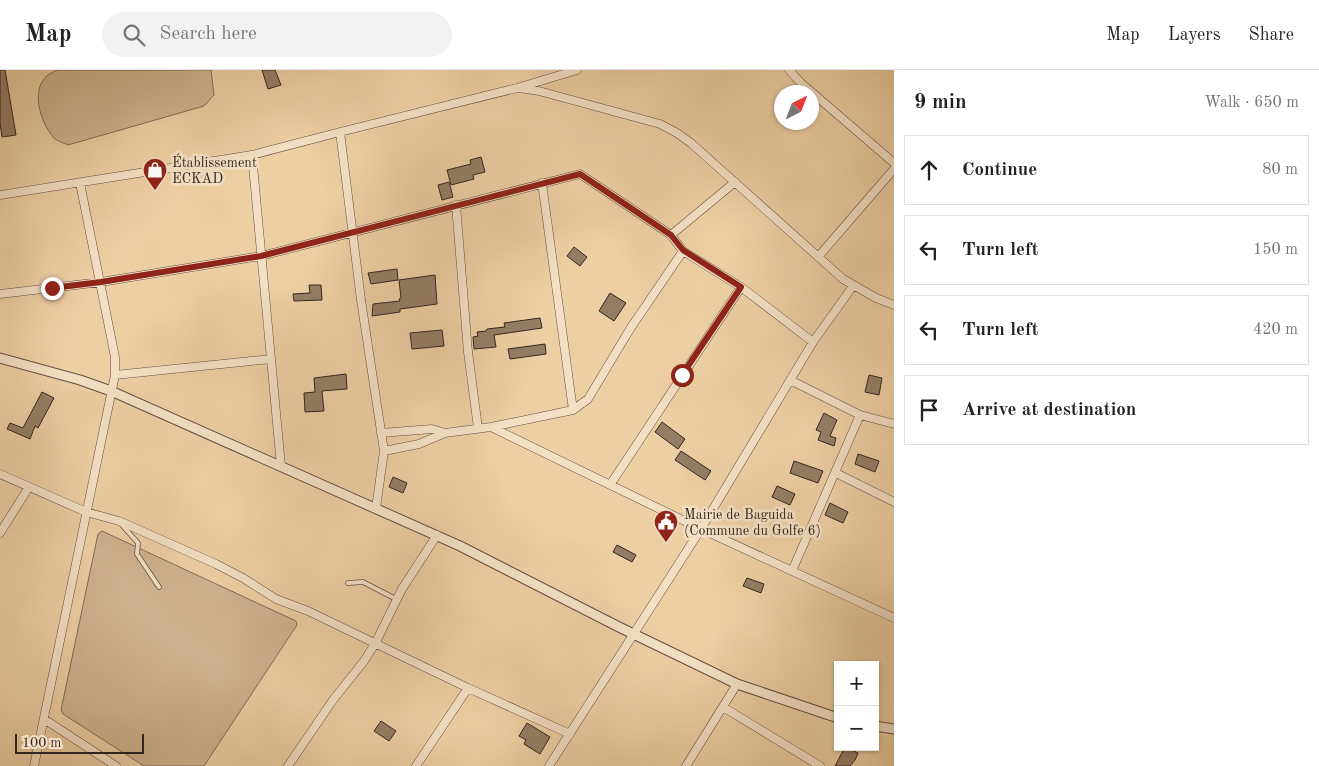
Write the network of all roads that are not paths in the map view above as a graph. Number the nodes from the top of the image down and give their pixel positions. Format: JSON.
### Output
{"nodes":[{"id":1,"x":577,"y":70,"type":"edge"},
{"id":2,"x":789,"y":70,"type":"edge"},
{"id":3,"x":517,"y":88,"type":"junction"},
{"id":4,"x":340,"y":132,"type":"junction"},
{"id":5,"x":252,"y":156,"type":"junction"},
{"id":6,"x":894,"y":163,"type":"edge"},
{"id":7,"x":894,"y":169,"type":"edge"},
{"id":8,"x":735,"y":182,"type":"junction"},
{"id":9,"x":80,"y":183,"type":"junction"},
{"id":10,"x":542,"y":183,"type":"junction"},
{"id":11,"x":0,"y":195,"type":"edge"},
{"id":12,"x":456,"y":206,"type":"junction"},
{"id":13,"x":352,"y":231,"type":"junction"},
{"id":14,"x":671,"y":235,"type":"junction"},
{"id":15,"x":683,"y":250,"type":"junction"},
{"id":16,"x":261,"y":256,"type":"junction"},
{"id":17,"x":818,"y":257,"type":"junction"},
{"id":18,"x":101,"y":282,"type":"junction"},
{"id":19,"x":853,"y":286,"type":"junction"},
{"id":20,"x":741,"y":287,"type":"junction"},
{"id":21,"x":0,"y":294,"type":"edge"},
{"id":22,"x":894,"y":306,"type":"edge"},
{"id":23,"x":813,"y":342,"type":"junction"},
{"id":24,"x":0,"y":358,"type":"edge"},
{"id":25,"x":271,"y":359,"type":"junction"},
{"id":26,"x":115,"y":375,"type":"junction"},
{"id":27,"x":790,"y":380,"type":"junction"},
{"id":28,"x":111,"y":391,"type":"junction"},
{"id":29,"x":573,"y":410,"type":"junction"},
{"id":30,"x":860,"y":415,"type":"junction"},
{"id":31,"x":894,"y":424,"type":"edge"},
{"id":32,"x":491,"y":427,"type":"junction"},
{"id":33,"x":478,"y":428,"type":"junction"},
{"id":34,"x":381,"y":433,"type":"junction"},
{"id":35,"x":445,"y":433,"type":"junction"},
{"id":36,"x":384,"y":451,"type":"junction"},
{"id":37,"x":281,"y":466,"type":"junction"},
{"id":38,"x":836,"y":473,"type":"junction"},
{"id":39,"x":0,"y":474,"type":"edge"},
{"id":40,"x":610,"y":485,"type":"junction"},
{"id":41,"x":29,"y":487,"type":"junction"},
{"id":42,"x":894,"y":502,"type":"edge"},
{"id":43,"x":376,"y":508,"type":"junction"},
{"id":44,"x":86,"y":512,"type":"junction"},
{"id":45,"x":119,"y":521,"type":"junction"},
{"id":46,"x":701,"y":528,"type":"junction"},
{"id":47,"x":0,"y":533,"type":"edge"},
{"id":48,"x":437,"y":535,"type":"junction"},
{"id":49,"x":792,"y":571,"type":"junction"},
{"id":50,"x":348,"y":583,"type":"dead end"},
{"id":51,"x":159,"y":587,"type":"dead end"},
{"id":52,"x":396,"y":599,"type":"junction"},
{"id":53,"x":894,"y":618,"type":"edge"},
{"id":54,"x":634,"y":634,"type":"junction"},
{"id":55,"x":375,"y":644,"type":"junction"},
{"id":56,"x":737,"y":684,"type":"junction"},
{"id":57,"x":468,"y":688,"type":"junction"},
{"id":58,"x":723,"y":707,"type":"junction"},
{"id":59,"x":834,"y":717,"type":"edge"},
{"id":60,"x":44,"y":720,"type":"junction"},
{"id":61,"x":879,"y":727,"type":"edge"},
{"id":62,"x":894,"y":729,"type":"edge"},
{"id":63,"x":570,"y":734,"type":"junction"},
{"id":64,"x":34,"y":766,"type":"edge"},
{"id":65,"x":116,"y":766,"type":"edge"},
{"id":66,"x":288,"y":766,"type":"edge"},
{"id":67,"x":416,"y":766,"type":"edge"},
{"id":68,"x":548,"y":766,"type":"edge"},
{"id":69,"x":686,"y":766,"type":"edge"},
{"id":70,"x":820,"y":766,"type":"edge"}],
"edges":[{"from":1,"to":3,"type":"street"},
{"from":2,"to":6,"type":"street"},
{"from":3,"to":4,"type":"street"},
{"from":3,"to":8,"type":"street"},
{"from":4,"to":5,"type":"street"},
{"from":4,"to":13,"type":"street"},
{"from":5,"to":9,"type":"street"},
{"from":5,"to":16,"type":"street"},
{"from":7,"to":17,"type":"street"},
{"from":8,"to":14,"type":"street"},
{"from":8,"to":17,"type":"street"},
{"from":9,"to":11,"type":"street"},
{"from":9,"to":18,"type":"street"},
{"from":10,"to":12,"type":"street"},
{"from":10,"to":14,"type":"street"},
{"from":10,"to":29,"type":"street"},
{"from":12,"to":13,"type":"street"},
{"from":12,"to":33,"type":"street"},
{"from":13,"to":16,"type":"street"},
{"from":13,"to":34,"type":"street"},
{"from":14,"to":15,"type":"street"},
{"from":15,"to":20,"type":"street"},
{"from":15,"to":29,"type":"street"},
{"from":16,"to":18,"type":"street"},
{"from":16,"to":25,"type":"street"},
{"from":17,"to":19,"type":"street"},
{"from":18,"to":21,"type":"street"},
{"from":18,"to":26,"type":"street"},
{"from":19,"to":22,"type":"street"},
{"from":19,"to":23,"type":"street"},
{"from":20,"to":23,"type":"street"},
{"from":20,"to":40,"type":"street"},
{"from":23,"to":27,"type":"street"},
{"from":24,"to":28,"type":"street"},
{"from":25,"to":26,"type":"street"},
{"from":25,"to":37,"type":"street"},
{"from":26,"to":28,"type":"street"},
{"from":27,"to":30,"type":"street"},
{"from":27,"to":46,"type":"street"},
{"from":28,"to":37,"type":"street"},
{"from":28,"to":44,"type":"street"},
{"from":29,"to":32,"type":"street"},
{"from":30,"to":31,"type":"street"},
{"from":30,"to":38,"type":"street"},
{"from":32,"to":33,"type":"street"},
{"from":32,"to":40,"type":"street"},
{"from":33,"to":35,"type":"street"},
{"from":34,"to":35,"type":"street"},
{"from":34,"to":36,"type":"street"},
{"from":35,"to":36,"type":"street"},
{"from":36,"to":43,"type":"street"},
{"from":37,"to":43,"type":"street"},
{"from":38,"to":42,"type":"street"},
{"from":38,"to":49,"type":"street"},
{"from":39,"to":41,"type":"street"},
{"from":40,"to":46,"type":"street"},
{"from":41,"to":44,"type":"street"},
{"from":41,"to":47,"type":"street"},
{"from":43,"to":48,"type":"street"},
{"from":44,"to":45,"type":"street"},
{"from":44,"to":60,"type":"street"},
{"from":45,"to":51,"type":"lane"},
{"from":45,"to":55,"type":"street"},
{"from":46,"to":49,"type":"street"},
{"from":46,"to":54,"type":"street"},
{"from":48,"to":52,"type":"street"},
{"from":48,"to":54,"type":"street"},
{"from":49,"to":53,"type":"street"},
{"from":50,"to":52,"type":"lane"},
{"from":52,"to":55,"type":"street"},
{"from":54,"to":56,"type":"street"},
{"from":54,"to":63,"type":"street"},
{"from":55,"to":57,"type":"street"},
{"from":55,"to":66,"type":"street"},
{"from":56,"to":58,"type":"street"},
{"from":56,"to":59,"type":"street"},
{"from":57,"to":63,"type":"street"},
{"from":57,"to":67,"type":"street"},
{"from":58,"to":69,"type":"street"},
{"from":58,"to":70,"type":"street"},
{"from":60,"to":64,"type":"street"},
{"from":60,"to":65,"type":"street"},
{"from":61,"to":62,"type":"street"},
{"from":63,"to":68,"type":"street"}]}
